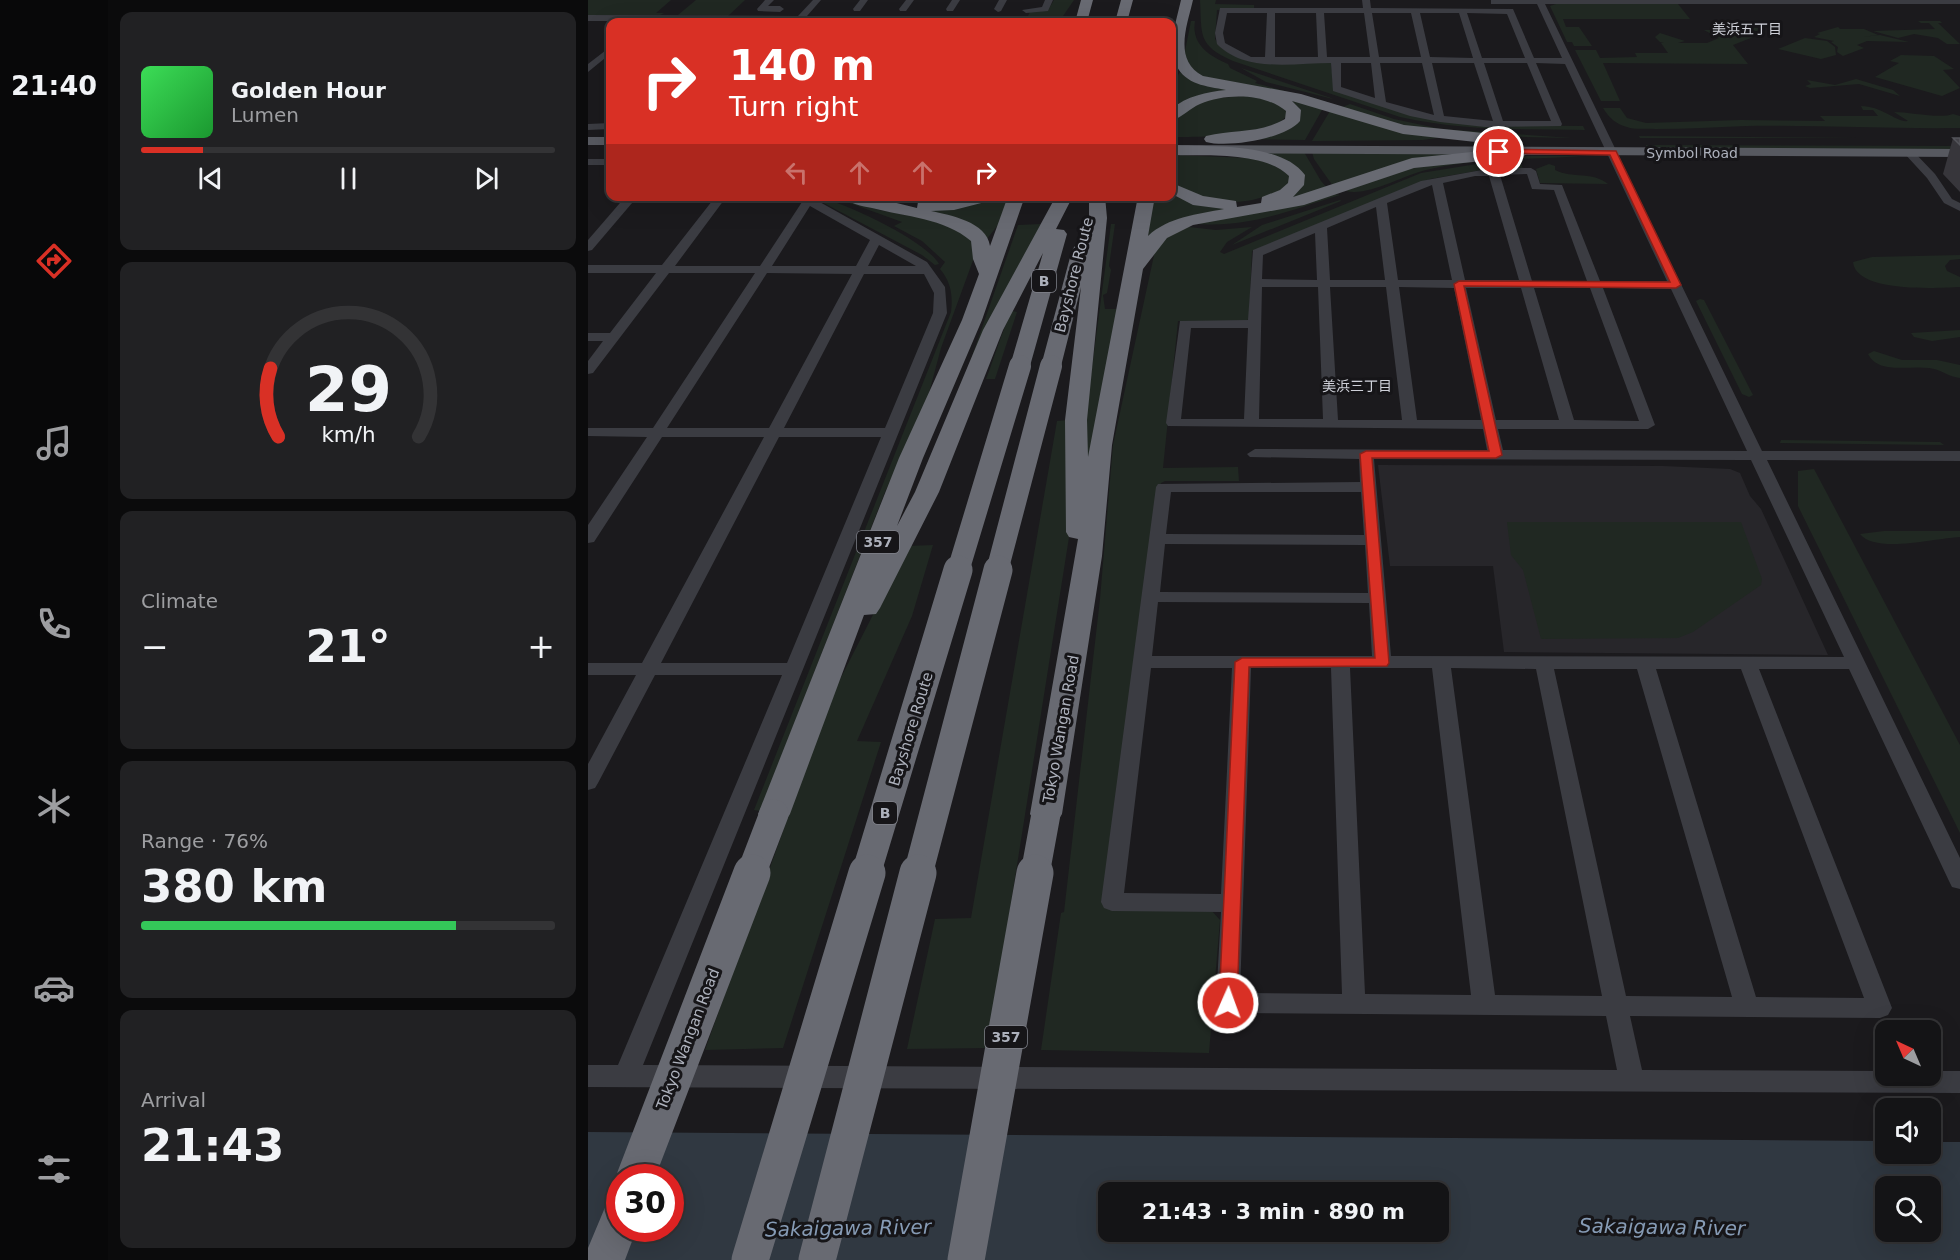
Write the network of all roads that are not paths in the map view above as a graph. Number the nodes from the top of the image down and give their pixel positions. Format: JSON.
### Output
{"nodes":[{"id":1,"x":770,"y":0,"type":"edge"},
{"id":2,"x":817,"y":0,"type":"edge"},
{"id":3,"x":864,"y":0,"type":"edge"},
{"id":4,"x":910,"y":0,"type":"edge"},
{"id":5,"x":956,"y":0,"type":"edge"},
{"id":6,"x":1003,"y":0,"type":"edge"},
{"id":7,"x":1049,"y":0,"type":"edge"},
{"id":8,"x":1087,"y":0,"type":"edge"},
{"id":9,"x":1127,"y":0,"type":"edge"},
{"id":10,"x":1187,"y":0,"type":"edge"},
{"id":11,"x":1224,"y":1,"type":"edge"},
{"id":12,"x":1540,"y":1,"type":"edge"},
{"id":13,"x":1958,"y":2,"type":"edge"},
{"id":14,"x":1366,"y":4,"type":"edge"},
{"id":15,"x":809,"y":9,"type":"junction"},
{"id":16,"x":857,"y":9,"type":"junction"},
{"id":17,"x":950,"y":9,"type":"junction"},
{"id":18,"x":998,"y":9,"type":"junction"},
{"id":19,"x":1271,"y":10,"type":"junction"},
{"id":20,"x":1320,"y":11,"type":"junction"},
{"id":21,"x":1414,"y":11,"type":"junction"},
{"id":22,"x":1462,"y":11,"type":"junction"},
{"id":23,"x":904,"y":17,"type":"edge"},
{"id":24,"x":588,"y":18,"type":"edge"},
{"id":25,"x":801,"y":18,"type":"edge"},
{"id":26,"x":884,"y":18,"type":"edge"},
{"id":27,"x":924,"y":18,"type":"edge"},
{"id":28,"x":1082,"y":18,"type":"edge"},
{"id":29,"x":1122,"y":18,"type":"edge"},
{"id":30,"x":606,"y":19,"type":"edge"},
{"id":31,"x":1176,"y":42,"type":"edge"},
{"id":32,"x":1176,"y":49,"type":"edge"},
{"id":33,"x":606,"y":53,"type":"edge"},
{"id":34,"x":1270,"y":60,"type":"junction"},
{"id":35,"x":1323,"y":60,"type":"junction"},
{"id":36,"x":1336,"y":60,"type":"junction"},
{"id":37,"x":1374,"y":60,"type":"junction"},
{"id":38,"x":1426,"y":60,"type":"junction"},
{"id":39,"x":1479,"y":60,"type":"junction"},
{"id":40,"x":1531,"y":61,"type":"junction"},
{"id":41,"x":1569,"y":61,"type":"junction"},
{"id":42,"x":606,"y":67,"type":"edge"},
{"id":43,"x":589,"y":68,"type":"edge"},
{"id":44,"x":1381,"y":104,"type":"junction"},
{"id":45,"x":1176,"y":112,"type":"edge"},
{"id":46,"x":1440,"y":119,"type":"junction"},
{"id":47,"x":1499,"y":124,"type":"junction"},
{"id":48,"x":606,"y":126,"type":"edge"},
{"id":49,"x":588,"y":127,"type":"edge"},
{"id":50,"x":588,"y":141,"type":"edge"},
{"id":51,"x":606,"y":141,"type":"edge"},
{"id":52,"x":1176,"y":142,"type":"edge"},
{"id":53,"x":1176,"y":142,"type":"edge"},
{"id":54,"x":1960,"y":142,"type":"edge"},
{"id":55,"x":1326,"y":146,"type":"junction"},
{"id":56,"x":588,"y":147,"type":"edge"},
{"id":57,"x":606,"y":147,"type":"edge"},
{"id":58,"x":1520,"y":147,"type":"junction"},
{"id":59,"x":1610,"y":148,"type":"junction"},
{"id":60,"x":1176,"y":149,"type":"edge"},
{"id":61,"x":1176,"y":149,"type":"edge"},
{"id":62,"x":1909,"y":153,"type":"junction"},
{"id":63,"x":1960,"y":153,"type":"edge"},
{"id":64,"x":588,"y":162,"type":"edge"},
{"id":65,"x":606,"y":162,"type":"edge"},
{"id":66,"x":1493,"y":171,"type":"junction"},
{"id":67,"x":1437,"y":180,"type":"junction"},
{"id":68,"x":1176,"y":191,"type":"edge"},
{"id":69,"x":629,"y":201,"type":"edge"},
{"id":70,"x":718,"y":201,"type":"edge"},
{"id":71,"x":803,"y":201,"type":"edge"},
{"id":72,"x":808,"y":201,"type":"edge"},
{"id":73,"x":863,"y":201,"type":"edge"},
{"id":74,"x":894,"y":201,"type":"edge"},
{"id":75,"x":972,"y":201,"type":"edge"},
{"id":76,"x":1015,"y":201,"type":"edge"},
{"id":77,"x":1064,"y":201,"type":"edge"},
{"id":78,"x":1066,"y":201,"type":"edge"},
{"id":79,"x":1095,"y":201,"type":"edge"},
{"id":80,"x":1096,"y":201,"type":"edge"},
{"id":81,"x":1146,"y":201,"type":"edge"},
{"id":82,"x":1381,"y":201,"type":"junction"},
{"id":83,"x":1960,"y":208,"type":"edge"},
{"id":84,"x":1321,"y":226,"type":"junction"},
{"id":85,"x":877,"y":238,"type":"junction"},
{"id":86,"x":588,"y":247,"type":"edge"},
{"id":87,"x":588,"y":269,"type":"edge"},
{"id":88,"x":665,"y":269,"type":"junction"},
{"id":89,"x":763,"y":270,"type":"junction"},
{"id":90,"x":860,"y":270,"type":"junction"},
{"id":91,"x":928,"y":270,"type":"junction"},
{"id":92,"x":989,"y":274,"type":"junction"},
{"id":93,"x":1132,"y":276,"type":"junction"},
{"id":94,"x":1256,"y":283,"type":"junction"},
{"id":95,"x":1324,"y":283,"type":"junction"},
{"id":96,"x":1392,"y":283,"type":"junction"},
{"id":97,"x":1459,"y":284,"type":"junction"},
{"id":98,"x":1526,"y":284,"type":"junction"},
{"id":99,"x":1594,"y":284,"type":"junction"},
{"id":100,"x":1676,"y":285,"type":"junction"},
{"id":101,"x":1254,"y":324,"type":"junction"},
{"id":102,"x":588,"y":337,"type":"edge"},
{"id":103,"x":613,"y":338,"type":"junction"},
{"id":104,"x":588,"y":370,"type":"edge"},
{"id":105,"x":1251,"y":424,"type":"junction"},
{"id":106,"x":1331,"y":424,"type":"junction"},
{"id":107,"x":1410,"y":424,"type":"junction"},
{"id":108,"x":1491,"y":424,"type":"junction"},
{"id":109,"x":1568,"y":425,"type":"junction"},
{"id":110,"x":588,"y":432,"type":"edge"},
{"id":111,"x":657,"y":432,"type":"junction"},
{"id":112,"x":774,"y":433,"type":"junction"},
{"id":113,"x":890,"y":433,"type":"junction"},
{"id":114,"x":1255,"y":454,"type":"dead end"},
{"id":115,"x":1366,"y":454,"type":"junction"},
{"id":116,"x":1496,"y":455,"type":"junction"},
{"id":117,"x":1758,"y":455,"type":"junction"},
{"id":118,"x":1960,"y":456,"type":"edge"},
{"id":119,"x":1369,"y":488,"type":"junction"},
{"id":120,"x":588,"y":538,"type":"edge"},
{"id":121,"x":1158,"y":539,"type":"junction"},
{"id":122,"x":1373,"y":540,"type":"junction"},
{"id":123,"x":1086,"y":580,"type":"junction"},
{"id":124,"x":1150,"y":597,"type":"junction"},
{"id":125,"x":1377,"y":598,"type":"junction"},
{"id":126,"x":1142,"y":662,"type":"junction"},
{"id":127,"x":1242,"y":662,"type":"junction"},
{"id":128,"x":1340,"y":663,"type":"junction"},
{"id":129,"x":1382,"y":663,"type":"junction"},
{"id":130,"x":1441,"y":663,"type":"junction"},
{"id":131,"x":1544,"y":663,"type":"junction"},
{"id":132,"x":1645,"y":663,"type":"junction"},
{"id":133,"x":1857,"y":663,"type":"junction"},
{"id":134,"x":1748,"y":664,"type":"junction"},
{"id":135,"x":588,"y":669,"type":"edge"},
{"id":136,"x":649,"y":669,"type":"junction"},
{"id":137,"x":793,"y":669,"type":"junction"},
{"id":138,"x":828,"y":673,"type":"junction"},
{"id":139,"x":588,"y":783,"type":"edge"},
{"id":140,"x":1960,"y":881,"type":"edge"},
{"id":141,"x":1232,"y":903,"type":"junction"},
{"id":142,"x":1354,"y":1004,"type":"junction"},
{"id":143,"x":1484,"y":1005,"type":"junction"},
{"id":144,"x":1617,"y":1006,"type":"junction"},
{"id":145,"x":1747,"y":1007,"type":"junction"},
{"id":146,"x":588,"y":1076,"type":"edge"},
{"id":147,"x":626,"y":1077,"type":"junction"},
{"id":148,"x":1632,"y":1080,"type":"junction"},
{"id":149,"x":1960,"y":1082,"type":"edge"},
{"id":150,"x":640,"y":1164,"type":"edge"},
{"id":151,"x":611,"y":1242,"type":"edge"},
{"id":152,"x":604,"y":1260,"type":"edge"},
{"id":153,"x":750,"y":1260,"type":"edge"},
{"id":154,"x":817,"y":1260,"type":"edge"},
{"id":155,"x":966,"y":1260,"type":"edge"}],
"edges":[{"from":1,"to":15,"type":"street"},
{"from":2,"to":15,"type":"street"},
{"from":3,"to":16,"type":"street"},
{"from":4,"to":23,"type":"street"},
{"from":5,"to":17,"type":"street"},
{"from":6,"to":18,"type":"street"},
{"from":7,"to":18,"type":"street"},
{"from":8,"to":28,"type":"highway"},
{"from":9,"to":29,"type":"highway"},
{"from":10,"to":31,"type":"highway"},
{"from":11,"to":14,"type":"street"},
{"from":12,"to":13,"type":"street"},
{"from":12,"to":14,"type":"street"},
{"from":12,"to":41,"type":"street"},
{"from":14,"to":20,"type":"street"},
{"from":14,"to":21,"type":"street"},
{"from":14,"to":37,"type":"street"},
{"from":15,"to":16,"type":"street"},
{"from":15,"to":25,"type":"street"},
{"from":16,"to":23,"type":"street"},
{"from":17,"to":18,"type":"street"},
{"from":17,"to":23,"type":"street"},
{"from":19,"to":20,"type":"street"},
{"from":19,"to":34,"type":"street"},
{"from":19,"to":34,"type":"street"},
{"from":20,"to":35,"type":"street"},
{"from":21,"to":22,"type":"street"},
{"from":21,"to":38,"type":"street"},
{"from":22,"to":39,"type":"street"},
{"from":22,"to":40,"type":"street"},
{"from":23,"to":26,"type":"street"},
{"from":23,"to":27,"type":"street"},
{"from":24,"to":30,"type":"street"},
{"from":32,"to":58,"type":"highway"},
{"from":33,"to":43,"type":"street"},
{"from":34,"to":35,"type":"street"},
{"from":35,"to":36,"type":"street"},
{"from":36,"to":37,"type":"street"},
{"from":36,"to":44,"type":"street"},
{"from":37,"to":38,"type":"street"},
{"from":37,"to":44,"type":"street"},
{"from":38,"to":39,"type":"street"},
{"from":38,"to":46,"type":"street"},
{"from":39,"to":40,"type":"street"},
{"from":39,"to":47,"type":"street"},
{"from":40,"to":41,"type":"street"},
{"from":40,"to":47,"type":"street"},
{"from":41,"to":59,"type":"street"},
{"from":42,"to":43,"type":"street"},
{"from":44,"to":46,"type":"street"},
{"from":45,"to":52,"type":"highway"},
{"from":46,"to":47,"type":"street"},
{"from":48,"to":49,"type":"street"},
{"from":50,"to":51,"type":"main road"},
{"from":53,"to":55,"type":"main road","name":"Symbol Road"},
{"from":54,"to":59,"type":"main road","name":"Symbol Road"},
{"from":55,"to":58,"type":"main road","name":"Symbol Road"},
{"from":55,"to":60,"type":"main road","name":"Symbol Road"},
{"from":56,"to":57,"type":"main road"},
{"from":58,"to":59,"type":"main road","name":"Symbol Road"},
{"from":58,"to":93,"type":"highway"},
{"from":59,"to":62,"type":"main road","name":"Symbol Road"},
{"from":59,"to":100,"type":"street"},
{"from":61,"to":68,"type":"highway"},
{"from":62,"to":63,"type":"main road","name":"Symbol Road"},
{"from":62,"to":83,"type":"street"},
{"from":64,"to":65,"type":"street"},
{"from":66,"to":67,"type":"street"},
{"from":66,"to":98,"type":"street"},
{"from":66,"to":99,"type":"street"},
{"from":67,"to":82,"type":"street"},
{"from":67,"to":97,"type":"street"},
{"from":69,"to":86,"type":"street"},
{"from":70,"to":88,"type":"street"},
{"from":71,"to":89,"type":"street"},
{"from":72,"to":85,"type":"street"},
{"from":73,"to":92,"type":"highway"},
{"from":74,"to":75,"type":"highway"},
{"from":76,"to":92,"type":"highway","name":"Tokyo Wangan Road","number":"357"},
{"from":77,"to":138,"type":"highway"},
{"from":78,"to":153,"type":"highway","name":"Bayshore Route","number":"B","bridge":true},
{"from":79,"to":154,"type":"highway","name":"Bayshore Route","number":"B","bridge":true},
{"from":80,"to":123,"type":"highway"},
{"from":81,"to":93,"type":"highway","name":"Tokyo Wangan Road","number":"357"},
{"from":82,"to":84,"type":"street"},
{"from":82,"to":96,"type":"street"},
{"from":84,"to":94,"type":"street"},
{"from":84,"to":95,"type":"street"},
{"from":85,"to":90,"type":"street"},
{"from":85,"to":91,"type":"street"},
{"from":87,"to":88,"type":"street"},
{"from":88,"to":89,"type":"street"},
{"from":88,"to":103,"type":"street"},
{"from":89,"to":90,"type":"street"},
{"from":89,"to":111,"type":"street"},
{"from":90,"to":91,"type":"street"},
{"from":90,"to":112,"type":"street"},
{"from":91,"to":113,"type":"street"},
{"from":92,"to":138,"type":"highway","name":"Tokyo Wangan Road","number":"357"},
{"from":93,"to":123,"type":"highway","name":"Tokyo Wangan Road","number":"357"},
{"from":94,"to":95,"type":"street"},
{"from":94,"to":101,"type":"street"},
{"from":95,"to":96,"type":"street"},
{"from":95,"to":106,"type":"street"},
{"from":96,"to":97,"type":"street"},
{"from":96,"to":107,"type":"street"},
{"from":97,"to":98,"type":"street"},
{"from":97,"to":108,"type":"street"},
{"from":98,"to":99,"type":"street"},
{"from":98,"to":109,"type":"street"},
{"from":99,"to":100,"type":"street"},
{"from":99,"to":109,"type":"street"},
{"from":100,"to":117,"type":"street"},
{"from":101,"to":105,"type":"street"},
{"from":101,"to":105,"type":"street"},
{"from":102,"to":103,"type":"street"},
{"from":103,"to":104,"type":"street"},
{"from":105,"to":106,"type":"street"},
{"from":106,"to":107,"type":"street"},
{"from":107,"to":108,"type":"street"},
{"from":108,"to":109,"type":"street"},
{"from":108,"to":116,"type":"street"},
{"from":110,"to":111,"type":"street"},
{"from":111,"to":112,"type":"street"},
{"from":111,"to":120,"type":"street"},
{"from":112,"to":113,"type":"street"},
{"from":112,"to":136,"type":"street"},
{"from":113,"to":137,"type":"street"},
{"from":114,"to":115,"type":"street"},
{"from":115,"to":116,"type":"street"},
{"from":115,"to":119,"type":"street"},
{"from":116,"to":117,"type":"street"},
{"from":117,"to":118,"type":"street"},
{"from":117,"to":133,"type":"street"},
{"from":119,"to":121,"type":"street"},
{"from":119,"to":122,"type":"street"},
{"from":121,"to":122,"type":"street"},
{"from":121,"to":124,"type":"street"},
{"from":122,"to":125,"type":"street"},
{"from":123,"to":155,"type":"highway","name":"Tokyo Wangan Road","number":"357","bridge":true},
{"from":124,"to":125,"type":"street"},
{"from":124,"to":126,"type":"street"},
{"from":125,"to":129,"type":"street"},
{"from":126,"to":127,"type":"street"},
{"from":126,"to":141,"type":"street"},
{"from":127,"to":128,"type":"street"},
{"from":127,"to":141,"type":"street"},
{"from":128,"to":129,"type":"street"},
{"from":128,"to":142,"type":"street"},
{"from":129,"to":130,"type":"street"},
{"from":130,"to":131,"type":"street"},
{"from":130,"to":143,"type":"street"},
{"from":131,"to":132,"type":"street"},
{"from":131,"to":144,"type":"street"},
{"from":132,"to":134,"type":"street"},
{"from":132,"to":145,"type":"street"},
{"from":133,"to":134,"type":"street"},
{"from":133,"to":140,"type":"street"},
{"from":134,"to":145,"type":"street"},
{"from":135,"to":136,"type":"street"},
{"from":136,"to":137,"type":"street"},
{"from":136,"to":139,"type":"street"},
{"from":137,"to":147,"type":"street"},
{"from":138,"to":150,"type":"highway","name":"Tokyo Wangan Road","number":"357","bridge":true},
{"from":141,"to":142,"type":"street"},
{"from":142,"to":143,"type":"street"},
{"from":143,"to":144,"type":"street"},
{"from":144,"to":145,"type":"street"},
{"from":144,"to":148,"type":"street"},
{"from":146,"to":147,"type":"street"},
{"from":147,"to":148,"type":"street"},
{"from":148,"to":149,"type":"street"},
{"from":151,"to":152,"type":"highway"}]}
